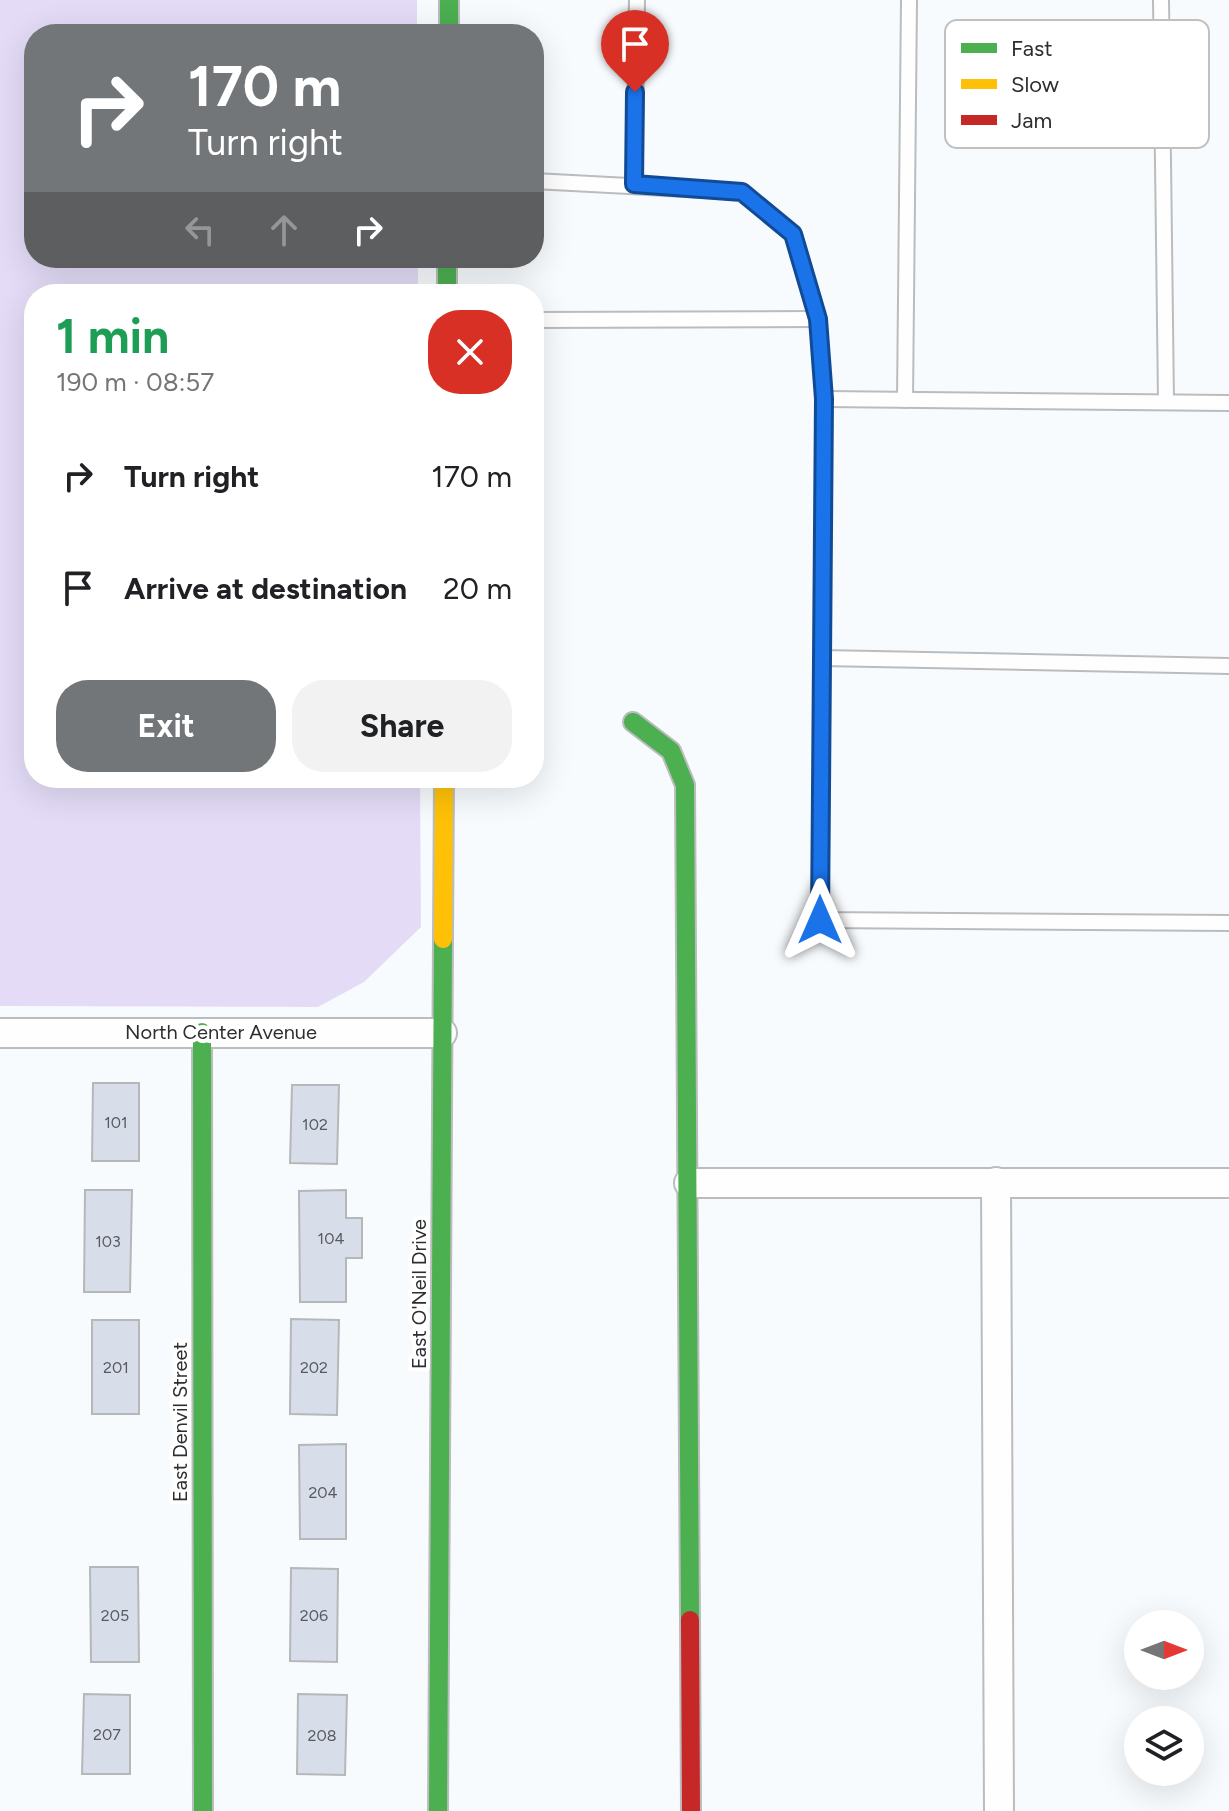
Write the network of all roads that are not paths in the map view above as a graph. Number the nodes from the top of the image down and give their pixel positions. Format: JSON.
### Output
{"nodes":[{"id":1,"x":449,"y":0,"type":"edge"},
{"id":2,"x":637,"y":0,"type":"edge"},
{"id":3,"x":909,"y":0,"type":"edge"},
{"id":4,"x":1161,"y":0,"type":"edge"},
{"id":5,"x":1161,"y":20,"type":"edge"},
{"id":6,"x":449,"y":24,"type":"edge"},
{"id":7,"x":1163,"y":148,"type":"edge"},
{"id":8,"x":544,"y":181,"type":"edge"},
{"id":9,"x":634,"y":184,"type":"junction"},
{"id":10,"x":818,"y":319,"type":"junction"},
{"id":11,"x":544,"y":320,"type":"edge"},
{"id":12,"x":824,"y":399,"type":"junction"},
{"id":13,"x":905,"y":400,"type":"junction"},
{"id":14,"x":1166,"y":402,"type":"junction"},
{"id":15,"x":1229,"y":403,"type":"edge"},
{"id":16,"x":822,"y":658,"type":"junction"},
{"id":17,"x":1229,"y":666,"type":"edge"},
{"id":18,"x":633,"y":722,"type":"dead end"},
{"id":19,"x":444,"y":788,"type":"edge"},
{"id":20,"x":1229,"y":923,"type":"edge"},
{"id":21,"x":202,"y":1032,"type":"junction"},
{"id":22,"x":0,"y":1033,"type":"edge"},
{"id":23,"x":442,"y":1033,"type":"junction"},
{"id":24,"x":996,"y":1182,"type":"junction"},
{"id":25,"x":689,"y":1183,"type":"junction"},
{"id":26,"x":1229,"y":1183,"type":"edge"},
{"id":27,"x":203,"y":1811,"type":"edge"},
{"id":28,"x":438,"y":1811,"type":"edge"},
{"id":29,"x":691,"y":1811,"type":"edge"},
{"id":30,"x":999,"y":1811,"type":"edge"}],
"edges":[{"from":1,"to":6,"type":"street"},
{"from":2,"to":9,"type":"lane"},
{"from":3,"to":13,"type":"lane"},
{"from":4,"to":5,"type":"lane"},
{"from":7,"to":14,"type":"lane"},
{"from":8,"to":9,"type":"lane"},
{"from":9,"to":10,"type":"lane"},
{"from":10,"to":11,"type":"lane"},
{"from":10,"to":12,"type":"lane"},
{"from":12,"to":13,"type":"lane"},
{"from":12,"to":16,"type":"lane"},
{"from":13,"to":14,"type":"lane"},
{"from":14,"to":15,"type":"lane"},
{"from":16,"to":17,"type":"lane"},
{"from":16,"to":20,"type":"lane"},
{"from":18,"to":25,"type":"street"},
{"from":19,"to":23,"type":"street","name":"East O'Neil Drive"},
{"from":21,"to":22,"type":"street","name":"North Center Avenue"},
{"from":21,"to":23,"type":"street","name":"North Center Avenue"},
{"from":21,"to":27,"type":"street","name":"East Denvil Street"},
{"from":23,"to":28,"type":"street","name":"East O'Neil Drive"},
{"from":24,"to":25,"type":"street"},
{"from":24,"to":26,"type":"street"},
{"from":24,"to":30,"type":"street"},
{"from":25,"to":29,"type":"street"}]}
